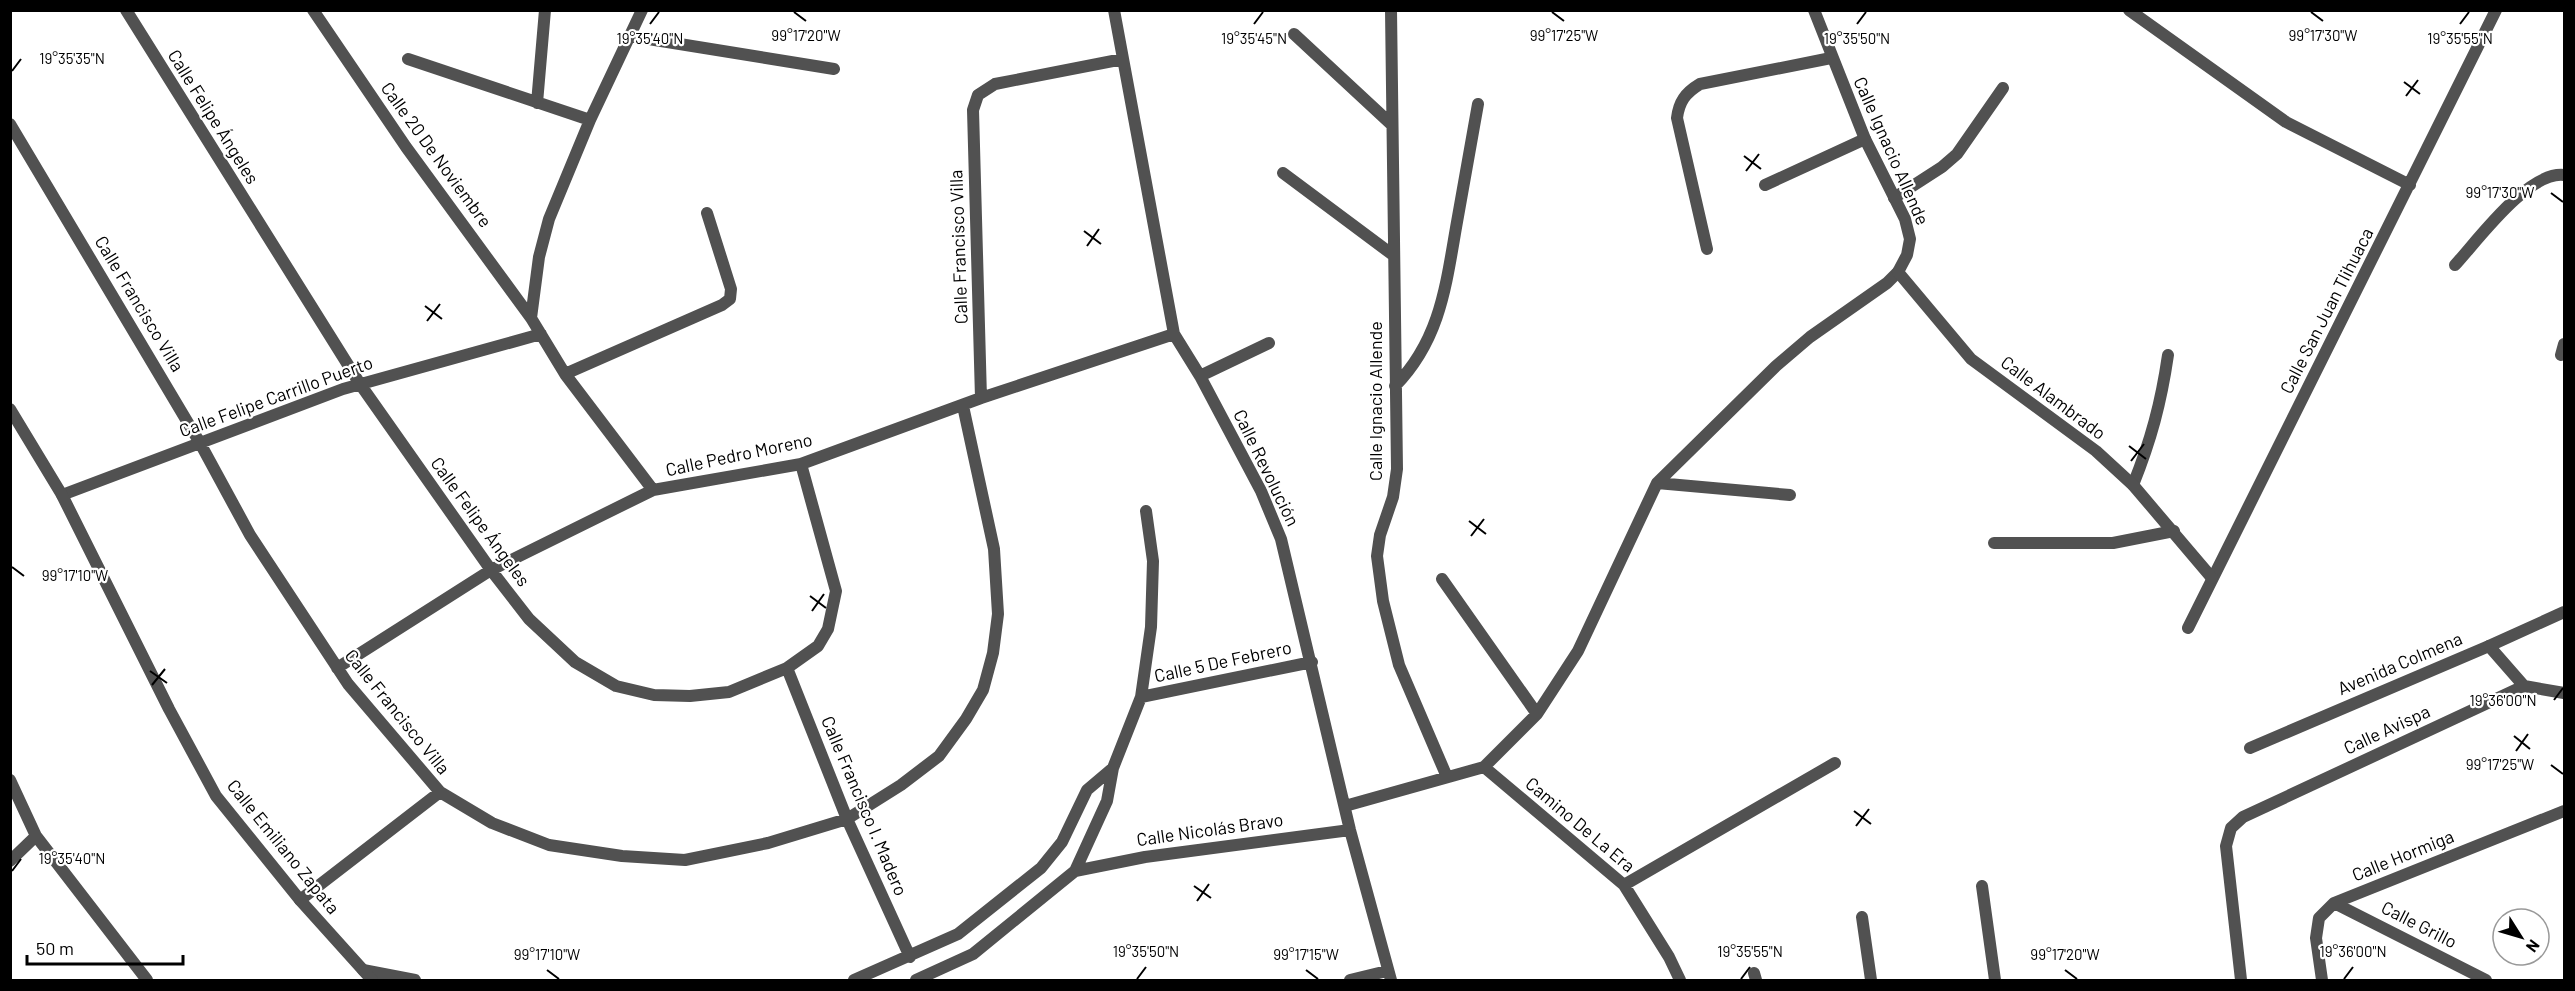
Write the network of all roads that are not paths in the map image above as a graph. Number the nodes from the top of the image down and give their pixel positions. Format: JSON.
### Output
{"nodes":[{"id":1,"x":126,"y":10,"type":"edge"},
{"id":2,"x":313,"y":10,"type":"edge"},
{"id":3,"x":545,"y":10,"type":"edge"},
{"id":4,"x":642,"y":10,"type":"edge"},
{"id":5,"x":1113,"y":10,"type":"edge"},
{"id":6,"x":1391,"y":10,"type":"edge"},
{"id":7,"x":1814,"y":10,"type":"edge"},
{"id":8,"x":2129,"y":10,"type":"edge"},
{"id":9,"x":2496,"y":10,"type":"edge"},
{"id":10,"x":1294,"y":34,"type":"dead end"},
{"id":11,"x":630,"y":36,"type":"junction"},
{"id":12,"x":1831,"y":57,"type":"junction"},
{"id":13,"x":408,"y":59,"type":"dead end"},
{"id":14,"x":1123,"y":59,"type":"junction"},
{"id":15,"x":834,"y":69,"type":"dead end"},
{"id":16,"x":2003,"y":88,"type":"dead end"},
{"id":17,"x":537,"y":104,"type":"junction"},
{"id":18,"x":1478,"y":104,"type":"dead end"},
{"id":19,"x":590,"y":120,"type":"junction"},
{"id":20,"x":10,"y":123,"type":"edge"},
{"id":21,"x":1391,"y":124,"type":"junction"},
{"id":22,"x":1865,"y":139,"type":"junction"},
{"id":23,"x":1283,"y":173,"type":"dead end"},
{"id":24,"x":2565,"y":175,"type":"edge"},
{"id":25,"x":1765,"y":185,"type":"dead end"},
{"id":26,"x":2410,"y":185,"type":"junction"},
{"id":27,"x":1894,"y":198,"type":"junction"},
{"id":28,"x":707,"y":213,"type":"dead end"},
{"id":29,"x":1707,"y":249,"type":"dead end"},
{"id":30,"x":1393,"y":255,"type":"junction"},
{"id":31,"x":2455,"y":265,"type":"dead end"},
{"id":32,"x":1898,"y":272,"type":"junction"},
{"id":33,"x":531,"y":318,"type":"junction"},
{"id":34,"x":541,"y":334,"type":"junction"},
{"id":35,"x":1174,"y":334,"type":"junction"},
{"id":36,"x":1269,"y":342,"type":"dead end"},
{"id":37,"x":2168,"y":355,"type":"dead end"},
{"id":38,"x":565,"y":374,"type":"junction"},
{"id":39,"x":1200,"y":376,"type":"junction"},
{"id":40,"x":360,"y":384,"type":"junction"},
{"id":41,"x":1395,"y":386,"type":"junction"},
{"id":42,"x":981,"y":398,"type":"junction"},
{"id":43,"x":963,"y":406,"type":"junction"},
{"id":44,"x":10,"y":409,"type":"edge"},
{"id":45,"x":201,"y":443,"type":"junction"},
{"id":46,"x":801,"y":464,"type":"junction"},
{"id":47,"x":1657,"y":483,"type":"junction"},
{"id":48,"x":2133,"y":485,"type":"junction"},
{"id":49,"x":653,"y":490,"type":"junction"},
{"id":50,"x":62,"y":495,"type":"junction"},
{"id":51,"x":1790,"y":495,"type":"dead end"},
{"id":52,"x":1146,"y":511,"type":"dead end"},
{"id":53,"x":2174,"y":531,"type":"junction"},
{"id":54,"x":1994,"y":543,"type":"dead end"},
{"id":55,"x":491,"y":570,"type":"junction"},
{"id":56,"x":2212,"y":578,"type":"junction"},
{"id":57,"x":1442,"y":579,"type":"dead end"},
{"id":58,"x":2565,"y":612,"type":"edge"},
{"id":59,"x":2188,"y":628,"type":"dead end"},
{"id":60,"x":2489,"y":646,"type":"junction"},
{"id":61,"x":1312,"y":662,"type":"junction"},
{"id":62,"x":337,"y":668,"type":"junction"},
{"id":63,"x":787,"y":668,"type":"junction"},
{"id":64,"x":2524,"y":686,"type":"junction"},
{"id":65,"x":2565,"y":693,"type":"edge"},
{"id":66,"x":1141,"y":697,"type":"junction"},
{"id":67,"x":1537,"y":714,"type":"junction"},
{"id":68,"x":2250,"y":748,"type":"dead end"},
{"id":69,"x":1835,"y":763,"type":"dead end"},
{"id":70,"x":1484,"y":767,"type":"junction"},
{"id":71,"x":1113,"y":768,"type":"junction"},
{"id":72,"x":1447,"y":777,"type":"junction"},
{"id":73,"x":10,"y":780,"type":"edge"},
{"id":74,"x":440,"y":792,"type":"junction"},
{"id":75,"x":1345,"y":806,"type":"junction"},
{"id":76,"x":2565,"y":811,"type":"edge"},
{"id":77,"x":847,"y":819,"type":"junction"},
{"id":78,"x":1350,"y":830,"type":"junction"},
{"id":79,"x":36,"y":836,"type":"junction"},
{"id":80,"x":10,"y":861,"type":"edge"},
{"id":81,"x":1075,"y":871,"type":"junction"},
{"id":82,"x":1624,"y":885,"type":"junction"},
{"id":83,"x":1982,"y":886,"type":"dead end"},
{"id":84,"x":300,"y":900,"type":"junction"},
{"id":85,"x":2334,"y":903,"type":"junction"},
{"id":86,"x":1862,"y":917,"type":"dead end"},
{"id":87,"x":910,"y":957,"type":"junction"},
{"id":88,"x":363,"y":970,"type":"junction"},
{"id":89,"x":1389,"y":976,"type":"edge"},
{"id":90,"x":147,"y":981,"type":"edge"},
{"id":91,"x":372,"y":981,"type":"edge"},
{"id":92,"x":415,"y":981,"type":"edge"},
{"id":93,"x":854,"y":981,"type":"edge"},
{"id":94,"x":916,"y":981,"type":"edge"},
{"id":95,"x":1350,"y":981,"type":"edge"},
{"id":96,"x":1680,"y":981,"type":"edge"},
{"id":97,"x":1871,"y":981,"type":"edge"},
{"id":98,"x":1995,"y":981,"type":"edge"},
{"id":99,"x":2241,"y":981,"type":"edge"},
{"id":100,"x":2322,"y":981,"type":"edge"},
{"id":101,"x":2486,"y":981,"type":"edge"}],
"edges":[{"from":1,"to":40,"type":"street","name":"Calle Felipe Ángeles"},
{"from":2,"to":33,"type":"street","name":"Calle 20 De Noviembre"},
{"from":3,"to":17,"type":"street"},
{"from":4,"to":11,"type":"street"},
{"from":5,"to":14,"type":"street","name":"Calle Revolución"},
{"from":6,"to":21,"type":"street","name":"Calle Ignacio Allende"},
{"from":7,"to":12,"type":"street","name":"Calle Ignacio Allende"},
{"from":8,"to":26,"type":"street"},
{"from":9,"to":26,"type":"street","name":"Calle San Juan Tlihuaca"},
{"from":10,"to":21,"type":"street"},
{"from":11,"to":15,"type":"street"},
{"from":11,"to":19,"type":"street"},
{"from":12,"to":22,"type":"street","name":"Calle Ignacio Allende"},
{"from":12,"to":29,"type":"street"},
{"from":13,"to":17,"type":"street"},
{"from":14,"to":35,"type":"street","name":"Calle Revolución"},
{"from":14,"to":42,"type":"street","name":"Calle Francisco Villa"},
{"from":16,"to":27,"type":"street"},
{"from":17,"to":19,"type":"street"},
{"from":18,"to":41,"type":"street"},
{"from":19,"to":33,"type":"street"},
{"from":20,"to":45,"type":"street","name":"Calle Francisco Villa"},
{"from":21,"to":30,"type":"street","name":"Calle Ignacio Allende"},
{"from":22,"to":25,"type":"street"},
{"from":22,"to":27,"type":"street","name":"Calle Ignacio Allende"},
{"from":23,"to":30,"type":"street"},
{"from":24,"to":31,"type":"street"},
{"from":26,"to":56,"type":"street","name":"Calle San Juan Tlihuaca"},
{"from":27,"to":32,"type":"street","name":"Calle Ignacio Allende"},
{"from":28,"to":38,"type":"street"},
{"from":30,"to":41,"type":"street","name":"Calle Ignacio Allende"},
{"from":32,"to":47,"type":"street"},
{"from":32,"to":48,"type":"street","name":"Calle Alambrado"},
{"from":33,"to":34,"type":"street","name":"Calle 20 De Noviembre"},
{"from":34,"to":38,"type":"street","name":"Calle 20 De Noviembre"},
{"from":34,"to":40,"type":"street","name":"Calle Felipe Carrillo Puerto"},
{"from":35,"to":39,"type":"street","name":"Calle Revolución"},
{"from":35,"to":42,"type":"street","name":"Calle Pedro Moreno"},
{"from":36,"to":39,"type":"street"},
{"from":37,"to":48,"type":"street"},
{"from":38,"to":49,"type":"street","name":"Calle 20 De Noviembre"},
{"from":39,"to":61,"type":"street","name":"Calle Revolución"},
{"from":40,"to":45,"type":"street","name":"Calle Felipe Carrillo Puerto"},
{"from":40,"to":55,"type":"street","name":"Calle Felipe Ángeles"},
{"from":41,"to":72,"type":"street","name":"Calle Ignacio Allende"},
{"from":42,"to":43,"type":"street","name":"Calle Pedro Moreno"},
{"from":43,"to":46,"type":"street","name":"Calle Pedro Moreno"},
{"from":43,"to":77,"type":"street","name":"Calle Francisco Villa"},
{"from":44,"to":50,"type":"street","name":"Calle Emiliano Zapata"},
{"from":45,"to":50,"type":"street","name":"Calle Felipe Carrillo Puerto"},
{"from":45,"to":62,"type":"street","name":"Calle Francisco Villa"},
{"from":46,"to":49,"type":"street","name":"Calle Pedro Moreno"},
{"from":46,"to":63,"type":"street","name":"Calle Felipe Ángeles"},
{"from":47,"to":51,"type":"street"},
{"from":47,"to":67,"type":"street"},
{"from":48,"to":53,"type":"street","name":"Calle Alambrado"},
{"from":49,"to":55,"type":"street","name":"Calle Pedro Moreno"},
{"from":50,"to":84,"type":"street","name":"Calle Emiliano Zapata"},
{"from":52,"to":66,"type":"street"},
{"from":53,"to":54,"type":"street"},
{"from":53,"to":56,"type":"street","name":"Calle Alambrado"},
{"from":55,"to":62,"type":"street","name":"Calle Pedro Moreno"},
{"from":55,"to":63,"type":"street","name":"Calle Felipe Ángeles"},
{"from":56,"to":59,"type":"street","name":"Calle San Juan Tlihuaca"},
{"from":57,"to":67,"type":"street"},
{"from":58,"to":60,"type":"street","name":"Avenida Colmena"},
{"from":60,"to":64,"type":"street"},
{"from":60,"to":68,"type":"street","name":"Avenida Colmena"},
{"from":61,"to":66,"type":"street","name":"Calle 5 De Febrero"},
{"from":61,"to":75,"type":"street","name":"Calle Revolución"},
{"from":62,"to":74,"type":"street","name":"Calle Francisco Villa"},
{"from":63,"to":77,"type":"street","name":"Calle Francisco I. Madero"},
{"from":64,"to":65,"type":"street"},
{"from":64,"to":99,"type":"street","name":"Calle Avispa"},
{"from":66,"to":71,"type":"street"},
{"from":67,"to":70,"type":"street"},
{"from":69,"to":82,"type":"street"},
{"from":70,"to":72,"type":"street"},
{"from":70,"to":82,"type":"street","name":"Camino De La Era"},
{"from":71,"to":81,"type":"street"},
{"from":71,"to":87,"type":"street"},
{"from":72,"to":75,"type":"street"},
{"from":73,"to":79,"type":"street"},
{"from":74,"to":77,"type":"street","name":"Calle Francisco Villa"},
{"from":74,"to":84,"type":"street"},
{"from":75,"to":78,"type":"street","name":"Calle Revolución"},
{"from":76,"to":85,"type":"street","name":"Calle Hormiga"},
{"from":77,"to":87,"type":"street","name":"Calle Francisco I. Madero"},
{"from":78,"to":81,"type":"street","name":"Calle Nicolás Bravo"},
{"from":78,"to":89,"type":"street","name":"Calle Revolución"},
{"from":79,"to":80,"type":"street"},
{"from":79,"to":90,"type":"street"},
{"from":81,"to":94,"type":"street"},
{"from":82,"to":96,"type":"street","name":"Camino De La Era"},
{"from":83,"to":98,"type":"street"},
{"from":84,"to":88,"type":"street","name":"Calle Emiliano Zapata"},
{"from":85,"to":100,"type":"street"},
{"from":85,"to":101,"type":"street","name":"Calle Grillo"},
{"from":86,"to":97,"type":"street"},
{"from":87,"to":93,"type":"street"},
{"from":88,"to":91,"type":"street","name":"Calle Emiliano Zapata"},
{"from":88,"to":92,"type":"street"},
{"from":89,"to":95,"type":"street"}]}
